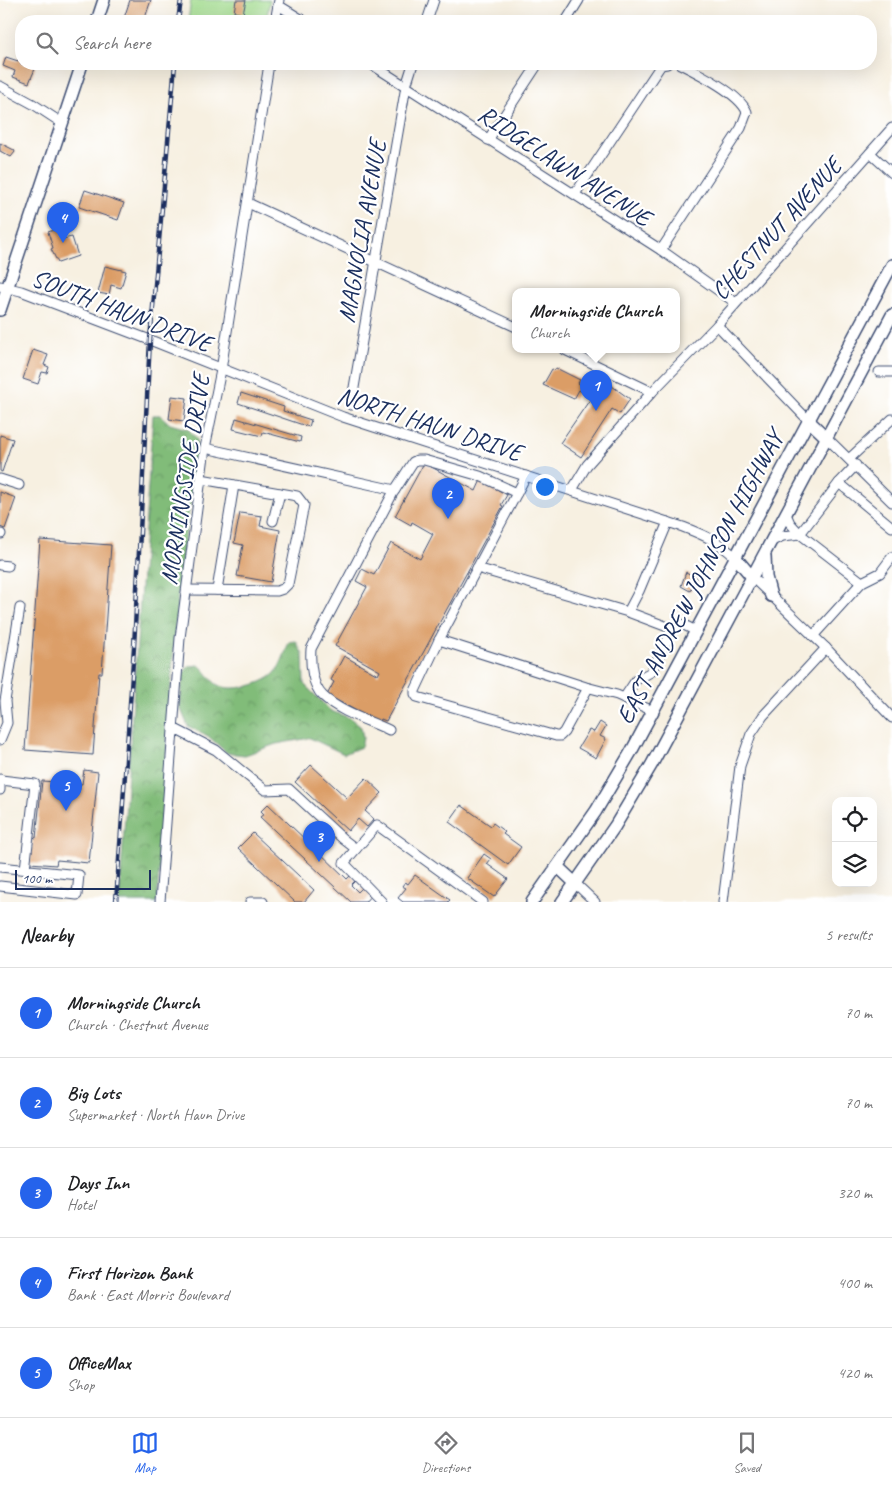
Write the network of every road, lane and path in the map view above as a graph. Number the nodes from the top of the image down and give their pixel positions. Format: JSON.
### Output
{"nodes":[{"id":1,"x":104,"y":0,"type":"edge"},
{"id":2,"x":434,"y":0,"type":"edge"},
{"id":3,"x":579,"y":0,"type":"edge"},
{"id":4,"x":278,"y":2,"type":"edge"},
{"id":5,"x":99,"y":15,"type":"edge"},
{"id":6,"x":276,"y":15,"type":"edge"},
{"id":7,"x":296,"y":15,"type":"edge"},
{"id":8,"x":429,"y":15,"type":"edge"},
{"id":9,"x":570,"y":15,"type":"edge"},
{"id":10,"x":80,"y":70,"type":"edge"},
{"id":11,"x":268,"y":70,"type":"edge"},
{"id":12,"x":380,"y":70,"type":"edge"},
{"id":13,"x":411,"y":70,"type":"edge"},
{"id":14,"x":534,"y":70,"type":"edge"},
{"id":15,"x":658,"y":70,"type":"edge"},
{"id":16,"x":693,"y":70,"type":"edge"},
{"id":17,"x":0,"y":86,"type":"edge"},
{"id":18,"x":406,"y":86,"type":"junction"},
{"id":19,"x":62,"y":123,"type":"junction"},
{"id":20,"x":892,"y":128,"type":"edge"},
{"id":21,"x":488,"y":140,"type":"junction"},
{"id":22,"x":870,"y":153,"type":"junction"},
{"id":23,"x":892,"y":173,"type":"edge"},
{"id":24,"x":574,"y":194,"type":"junction"},
{"id":25,"x":248,"y":203,"type":"junction"},
{"id":26,"x":661,"y":250,"type":"junction"},
{"id":27,"x":375,"y":261,"type":"junction"},
{"id":28,"x":892,"y":265,"type":"edge"},
{"id":29,"x":3,"y":285,"type":"edge"},
{"id":30,"x":736,"y":302,"type":"junction"},
{"id":31,"x":0,"y":310,"type":"edge"},
{"id":32,"x":892,"y":315,"type":"edge"},
{"id":33,"x":512,"y":324,"type":"edge"},
{"id":34,"x":717,"y":325,"type":"junction"},
{"id":35,"x":571,"y":353,"type":"edge"},
{"id":36,"x":221,"y":370,"type":"junction"},
{"id":37,"x":879,"y":372,"type":"dead end"},
{"id":38,"x":892,"y":372,"type":"edge"},
{"id":39,"x":652,"y":392,"type":"junction"},
{"id":40,"x":351,"y":405,"type":"dead end"},
{"id":41,"x":892,"y":419,"type":"edge"},
{"id":42,"x":809,"y":420,"type":"junction"},
{"id":43,"x":827,"y":438,"type":"junction"},
{"id":44,"x":205,"y":448,"type":"junction"},
{"id":45,"x":853,"y":462,"type":"junction"},
{"id":46,"x":526,"y":476,"type":"junction"},
{"id":47,"x":0,"y":478,"type":"edge"},
{"id":48,"x":201,"y":479,"type":"junction"},
{"id":49,"x":840,"y":483,"type":"junction"},
{"id":50,"x":20,"y":485,"type":"dead end"},
{"id":51,"x":234,"y":485,"type":"junction"},
{"id":52,"x":395,"y":490,"type":"junction"},
{"id":53,"x":572,"y":490,"type":"junction"},
{"id":54,"x":517,"y":492,"type":"junction"},
{"id":55,"x":280,"y":493,"type":"junction"},
{"id":56,"x":892,"y":502,"type":"edge"},
{"id":57,"x":786,"y":514,"type":"junction"},
{"id":58,"x":273,"y":520,"type":"dead end"},
{"id":59,"x":668,"y":522,"type":"junction"},
{"id":60,"x":892,"y":527,"type":"edge"},
{"id":61,"x":800,"y":534,"type":"junction"},
{"id":62,"x":772,"y":541,"type":"junction"},
{"id":63,"x":765,"y":554,"type":"junction"},
{"id":64,"x":892,"y":557,"type":"edge"},
{"id":65,"x":736,"y":558,"type":"junction"},
{"id":66,"x":477,"y":568,"type":"junction"},
{"id":67,"x":752,"y":578,"type":"junction"},
{"id":68,"x":862,"y":582,"type":"junction"},
{"id":69,"x":187,"y":590,"type":"junction"},
{"id":70,"x":217,"y":590,"type":"junction"},
{"id":71,"x":771,"y":596,"type":"junction"},
{"id":72,"x":20,"y":608,"type":"dead end"},
{"id":73,"x":628,"y":612,"type":"junction"},
{"id":74,"x":673,"y":629,"type":"junction"},
{"id":75,"x":696,"y":631,"type":"junction"},
{"id":76,"x":813,"y":636,"type":"junction"},
{"id":77,"x":439,"y":640,"type":"junction"},
{"id":78,"x":826,"y":648,"type":"junction"},
{"id":79,"x":588,"y":688,"type":"junction"},
{"id":80,"x":624,"y":698,"type":"junction"},
{"id":81,"x":653,"y":711,"type":"junction"},
{"id":82,"x":892,"y":718,"type":"edge"},
{"id":83,"x":173,"y":728,"type":"junction"},
{"id":84,"x":388,"y":730,"type":"dead end"},
{"id":85,"x":0,"y":740,"type":"edge"},
{"id":86,"x":0,"y":783,"type":"edge"},
{"id":87,"x":356,"y":849,"type":"junction"},
{"id":88,"x":0,"y":867,"type":"edge"},
{"id":89,"x":558,"y":867,"type":"junction"},
{"id":90,"x":26,"y":869,"type":"junction"},
{"id":91,"x":576,"y":884,"type":"junction"},
{"id":92,"x":0,"y":886,"type":"edge"},
{"id":93,"x":160,"y":902,"type":"edge"},
{"id":94,"x":250,"y":902,"type":"edge"},
{"id":95,"x":263,"y":902,"type":"edge"},
{"id":96,"x":382,"y":902,"type":"edge"},
{"id":97,"x":483,"y":902,"type":"edge"},
{"id":98,"x":532,"y":902,"type":"edge"},
{"id":99,"x":562,"y":902,"type":"edge"},
{"id":100,"x":594,"y":902,"type":"edge"},
{"id":101,"x":723,"y":902,"type":"edge"}],
"edges":[{"from":1,"to":5,"type":"main road"},
{"from":2,"to":8,"type":"street"},
{"from":3,"to":9,"type":"street"},
{"from":4,"to":6,"type":"street"},
{"from":4,"to":7,"type":"street"},
{"from":10,"to":19,"type":"main road"},
{"from":11,"to":25,"type":"street","name":"MORNINGSIDE DRIVE"},
{"from":12,"to":18,"type":"street","name":"RIDGELAWN AVENUE"},
{"from":13,"to":18,"type":"street","name":"MAGNOLIA AVENUE"},
{"from":14,"to":21,"type":"street"},
{"from":15,"to":24,"type":"street"},
{"from":16,"to":26,"type":"street"},
{"from":17,"to":19,"type":"street"},
{"from":18,"to":21,"type":"street","name":"RIDGELAWN AVENUE"},
{"from":18,"to":27,"type":"street","name":"MAGNOLIA AVENUE"},
{"from":19,"to":29,"type":"main road"},
{"from":20,"to":22,"type":"street","name":"CHESTNUT AVENUE"},
{"from":21,"to":24,"type":"street","name":"RIDGELAWN AVENUE"},
{"from":22,"to":23,"type":"street"},
{"from":22,"to":30,"type":"street","name":"CHESTNUT AVENUE"},
{"from":24,"to":26,"type":"street","name":"RIDGELAWN AVENUE"},
{"from":25,"to":27,"type":"street"},
{"from":25,"to":36,"type":"street","name":"MORNINGSIDE DRIVE"},
{"from":26,"to":30,"type":"street","name":"RIDGELAWN AVENUE"},
{"from":27,"to":33,"type":"street"},
{"from":27,"to":40,"type":"street","name":"MAGNOLIA AVENUE"},
{"from":28,"to":42,"type":"main road","name":"EAST ANDREW JOHNSON HIGHWAY"},
{"from":29,"to":31,"type":"main road"},
{"from":29,"to":36,"type":"street","name":"SOUTH HAUN DRIVE"},
{"from":30,"to":34,"type":"street","name":"CHESTNUT AVENUE"},
{"from":32,"to":43,"type":"main road","name":"EAST ANDREW JOHNSON HIGHWAY"},
{"from":34,"to":39,"type":"street","name":"CHESTNUT AVENUE"},
{"from":34,"to":42,"type":"street"},
{"from":35,"to":39,"type":"street"},
{"from":36,"to":44,"type":"street","name":"MORNINGSIDE DRIVE"},
{"from":36,"to":46,"type":"street","name":"NORTH HAUN DRIVE"},
{"from":37,"to":38,"type":"street"},
{"from":39,"to":53,"type":"street","name":"CHESTNUT AVENUE"},
{"from":41,"to":45,"type":"street"},
{"from":42,"to":43,"type":"main road"},
{"from":42,"to":65,"type":"main road","name":"EAST ANDREW JOHNSON HIGHWAY"},
{"from":43,"to":45,"type":"street"},
{"from":43,"to":57,"type":"main road","name":"EAST ANDREW JOHNSON HIGHWAY"},
{"from":44,"to":48,"type":"street","name":"MORNINGSIDE DRIVE"},
{"from":44,"to":52,"type":"street"},
{"from":45,"to":49,"type":"street"},
{"from":45,"to":56,"type":"street"},
{"from":46,"to":53,"type":"street","name":"NORTH HAUN DRIVE"},
{"from":46,"to":54,"type":"street"},
{"from":47,"to":50,"type":"street"},
{"from":48,"to":51,"type":"street"},
{"from":48,"to":69,"type":"street","name":"MORNINGSIDE DRIVE"},
{"from":49,"to":60,"type":"street"},
{"from":49,"to":61,"type":"street"},
{"from":51,"to":55,"type":"street"},
{"from":51,"to":70,"type":"street"},
{"from":52,"to":54,"type":"street"},
{"from":52,"to":84,"type":"street"},
{"from":53,"to":59,"type":"street","name":"NORTH HAUN DRIVE"},
{"from":54,"to":66,"type":"street"},
{"from":55,"to":58,"type":"street"},
{"from":55,"to":70,"type":"street"},
{"from":57,"to":61,"type":"street"},
{"from":57,"to":62,"type":"main road","name":"EAST ANDREW JOHNSON HIGHWAY"},
{"from":59,"to":65,"type":"street","name":"NORTH HAUN DRIVE"},
{"from":59,"to":73,"type":"street"},
{"from":61,"to":62,"type":"street"},
{"from":61,"to":68,"type":"street"},
{"from":62,"to":63,"type":"main road","name":"EAST ANDREW JOHNSON HIGHWAY"},
{"from":63,"to":67,"type":"main road","name":"EAST ANDREW JOHNSON HIGHWAY"},
{"from":63,"to":71,"type":"main road"},
{"from":64,"to":68,"type":"street"},
{"from":65,"to":67,"type":"main road"},
{"from":65,"to":75,"type":"main road","name":"EAST ANDREW JOHNSON HIGHWAY"},
{"from":66,"to":73,"type":"street"},
{"from":66,"to":77,"type":"street"},
{"from":67,"to":71,"type":"street"},
{"from":67,"to":91,"type":"main road","name":"EAST ANDREW JOHNSON HIGHWAY"},
{"from":68,"to":76,"type":"street"},
{"from":69,"to":70,"type":"street"},
{"from":69,"to":83,"type":"street","name":"MORNINGSIDE DRIVE"},
{"from":71,"to":76,"type":"street"},
{"from":72,"to":85,"type":"street"},
{"from":73,"to":74,"type":"street"},
{"from":74,"to":75,"type":"street"},
{"from":74,"to":80,"type":"street"},
{"from":75,"to":81,"type":"main road","name":"EAST ANDREW JOHNSON HIGHWAY"},
{"from":76,"to":78,"type":"street"},
{"from":77,"to":79,"type":"street"},
{"from":77,"to":79,"type":"street"},
{"from":78,"to":82,"type":"street"},
{"from":78,"to":101,"type":"street"},
{"from":79,"to":80,"type":"street"},
{"from":80,"to":81,"type":"street"},
{"from":81,"to":89,"type":"main road","name":"EAST ANDREW JOHNSON HIGHWAY"},
{"from":83,"to":87,"type":"street"},
{"from":83,"to":93,"type":"street","name":"MORNINGSIDE DRIVE"},
{"from":86,"to":90,"type":"street"},
{"from":87,"to":96,"type":"street"},
{"from":87,"to":97,"type":"street"},
{"from":88,"to":90,"type":"street"},
{"from":89,"to":91,"type":"main road"},
{"from":89,"to":98,"type":"main road","name":"EAST ANDREW JOHNSON HIGHWAY"},
{"from":90,"to":92,"type":"street"},
{"from":91,"to":99,"type":"main road","name":"EAST ANDREW JOHNSON HIGHWAY"},
{"from":91,"to":100,"type":"street"},
{"from":94,"to":95,"type":"street"}]}
